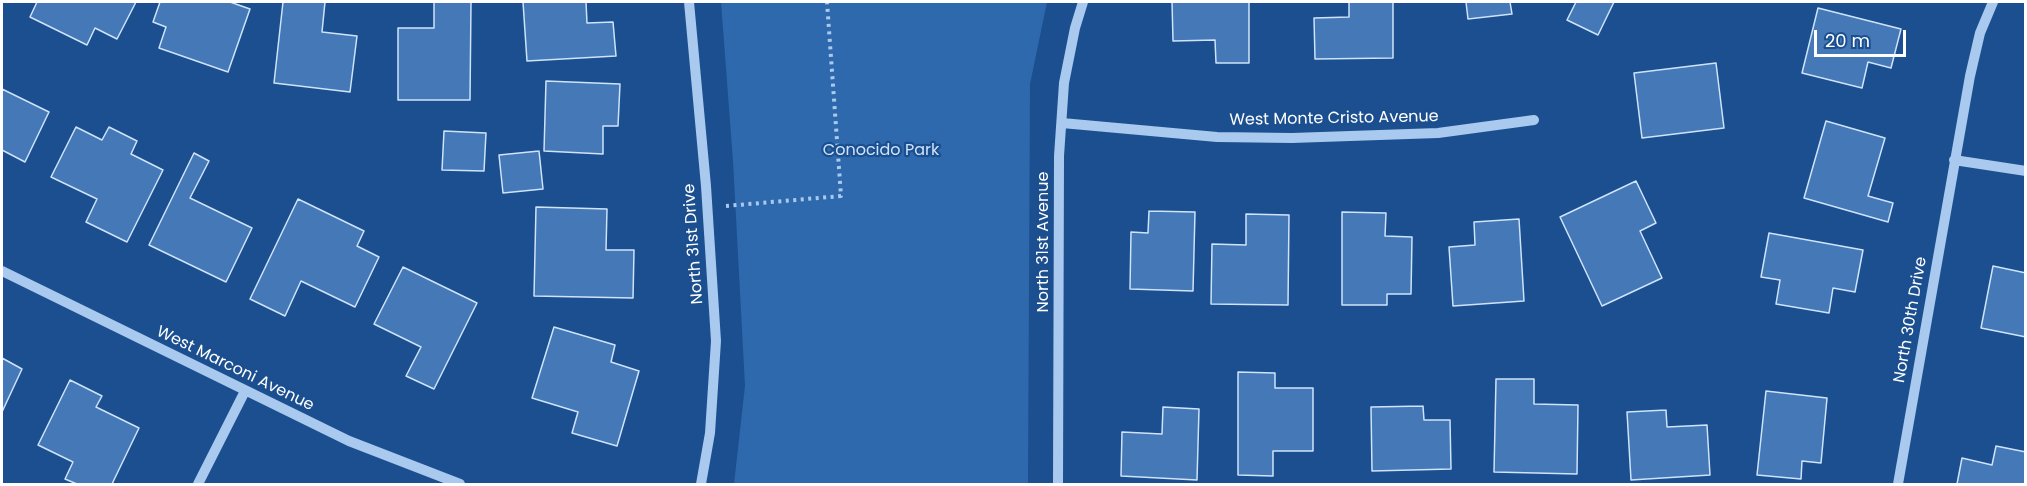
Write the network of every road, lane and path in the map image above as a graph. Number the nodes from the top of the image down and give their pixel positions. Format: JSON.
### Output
{"nodes":[{"id":1,"x":688,"y":2,"type":"edge"},
{"id":2,"x":827,"y":2,"type":"edge"},
{"id":3,"x":1083,"y":2,"type":"edge"},
{"id":4,"x":1993,"y":2,"type":"edge"},
{"id":5,"x":1534,"y":120,"type":"dead end"},
{"id":6,"x":1062,"y":123,"type":"junction"},
{"id":7,"x":1954,"y":160,"type":"junction"},
{"id":8,"x":2025,"y":171,"type":"edge"},
{"id":9,"x":707,"y":207,"type":"junction"},
{"id":10,"x":2,"y":271,"type":"edge"},
{"id":11,"x":245,"y":391,"type":"junction"},
{"id":12,"x":198,"y":484,"type":"edge"},
{"id":13,"x":460,"y":484,"type":"edge"},
{"id":14,"x":702,"y":484,"type":"edge"},
{"id":15,"x":1058,"y":484,"type":"edge"},
{"id":16,"x":1898,"y":484,"type":"edge"}],
"edges":[{"from":1,"to":9,"type":"street","name":"North 31st Drive"},
{"from":2,"to":9,"type":"path"},
{"from":3,"to":6,"type":"street","name":"North 31st Avenue"},
{"from":4,"to":7,"type":"street","name":"North 30th Drive"},
{"from":5,"to":6,"type":"street","name":"West Monte Cristo Avenue"},
{"from":6,"to":15,"type":"street","name":"North 31st Avenue"},
{"from":7,"to":8,"type":"street"},
{"from":7,"to":16,"type":"street","name":"North 30th Drive"},
{"from":9,"to":14,"type":"street","name":"North 31st Drive"},
{"from":10,"to":11,"type":"street","name":"West Marconi Avenue"},
{"from":11,"to":12,"type":"street"},
{"from":11,"to":13,"type":"street","name":"West Marconi Avenue"}]}
